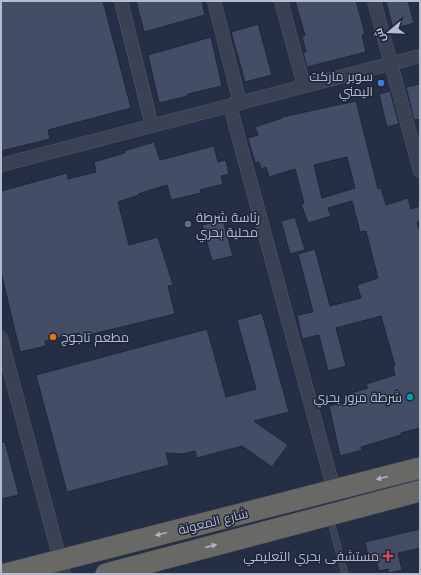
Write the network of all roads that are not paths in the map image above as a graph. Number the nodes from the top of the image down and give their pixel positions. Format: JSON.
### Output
{"nodes":[{"id":1,"x":121,"y":1,"type":"edge"},
{"id":2,"x":214,"y":1,"type":"edge"},
{"id":3,"x":281,"y":1,"type":"edge"},
{"id":4,"x":374,"y":1,"type":"edge"},
{"id":5,"x":420,"y":56,"type":"edge"},
{"id":6,"x":390,"y":64,"type":"junction"},
{"id":7,"x":304,"y":86,"type":"junction"},
{"id":8,"x":235,"y":104,"type":"junction"},
{"id":9,"x":152,"y":126,"type":"junction"},
{"id":10,"x":1,"y":165,"type":"edge"},
{"id":11,"x":420,"y":171,"type":"edge"},
{"id":12,"x":1,"y":338,"type":"edge"},
{"id":13,"x":420,"y":468,"type":"edge"},
{"id":14,"x":334,"y":490,"type":"junction"},
{"id":15,"x":420,"y":491,"type":"edge"},
{"id":16,"x":329,"y":515,"type":"junction"},
{"id":17,"x":62,"y":567,"type":"edge"},
{"id":18,"x":6,"y":574,"type":"edge"},
{"id":19,"x":106,"y":574,"type":"edge"},
{"id":20,"x":344,"y":574,"type":"edge"}],
"edges":[{"from":1,"to":9,"type":"street"},
{"from":2,"to":8,"type":"street"},
{"from":3,"to":7,"type":"street"},
{"from":4,"to":6,"type":"street"},
{"from":5,"to":6,"type":"street"},
{"from":6,"to":7,"type":"street"},
{"from":6,"to":11,"type":"street"},
{"from":7,"to":8,"type":"street"},
{"from":8,"to":9,"type":"street"},
{"from":8,"to":14,"type":"street"},
{"from":9,"to":10,"type":"street"},
{"from":12,"to":17,"type":"street"},
{"from":13,"to":14,"type":"highway","name":"شارع المعونة","one_way":true},
{"from":14,"to":17,"type":"highway","name":"شارع المعونة","one_way":true},
{"from":15,"to":16,"type":"highway","name":"شارع المعونة"},
{"from":19,"to":16,"type":"highway","name":"شارع المعونة","one_way":true},
{"from":16,"to":20,"type":"lane"},
{"from":17,"to":18,"type":"highway","name":"شارع المعونة"}]}
